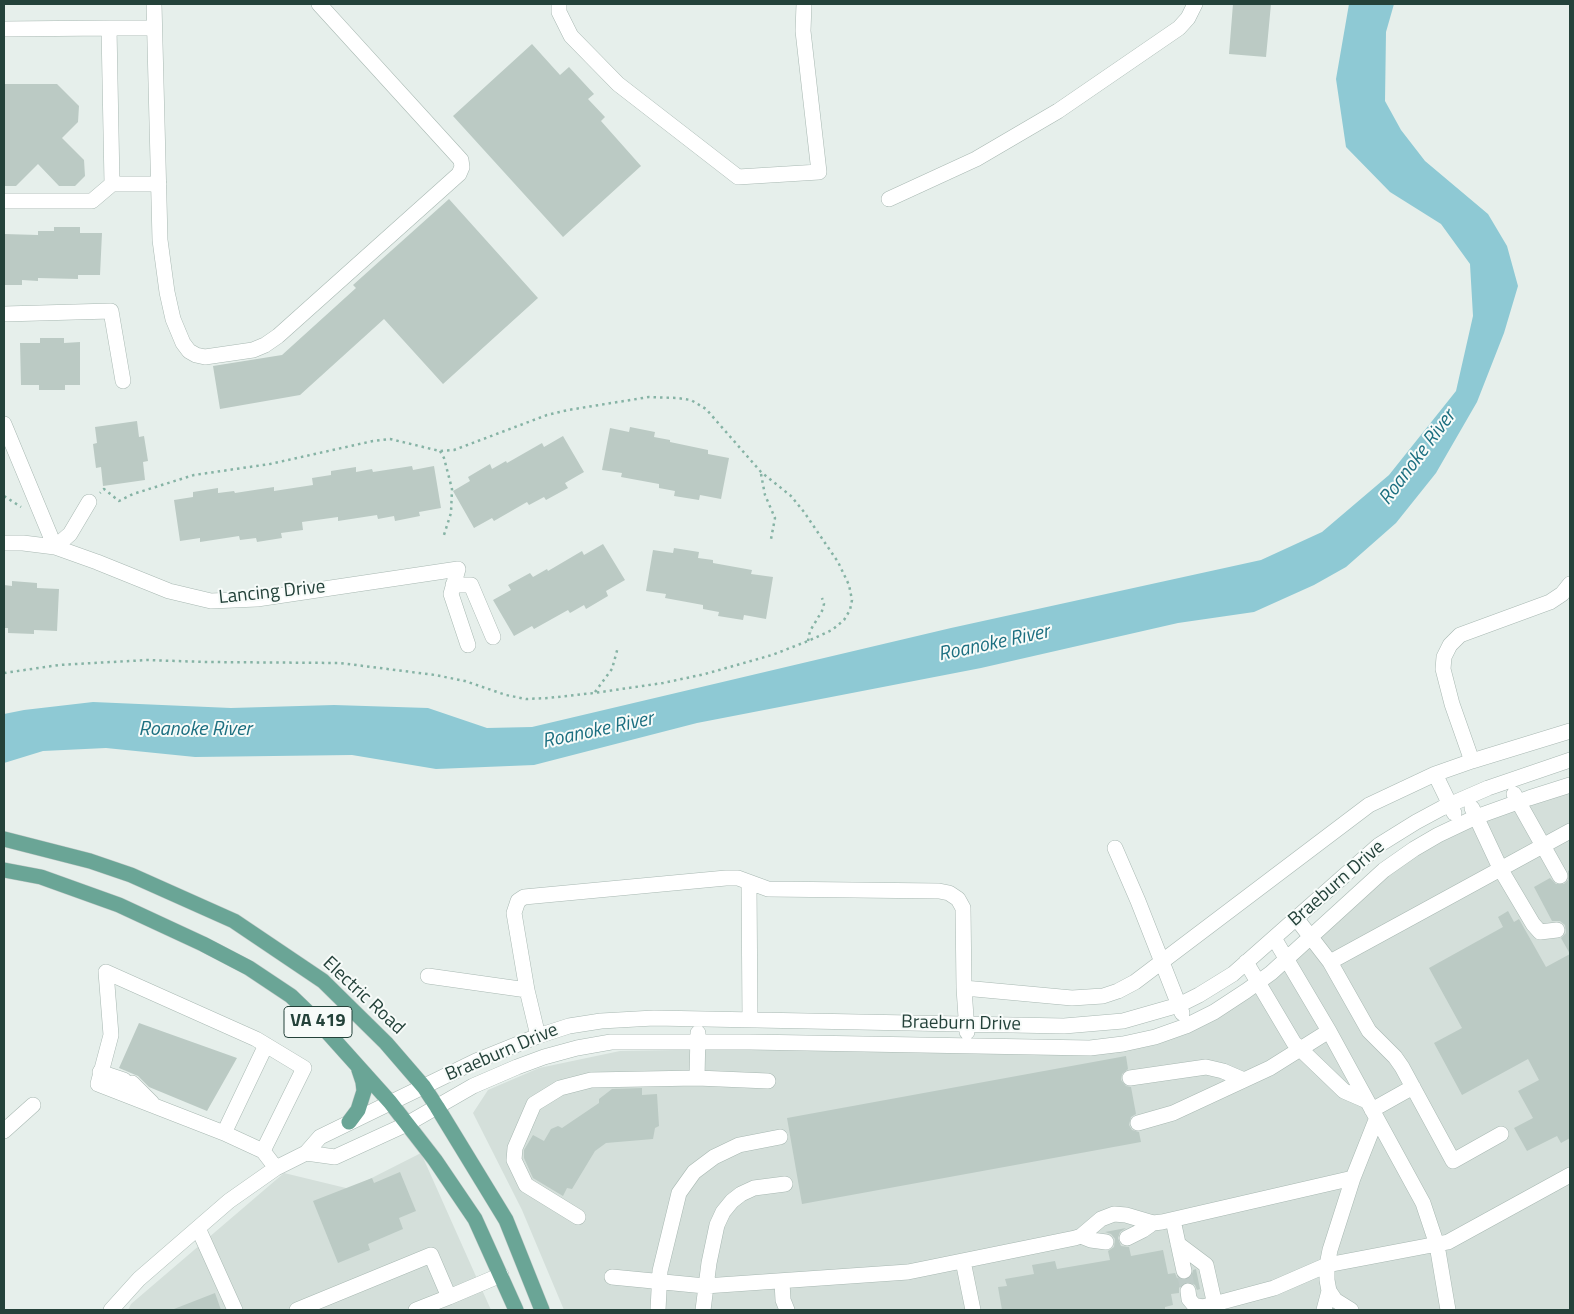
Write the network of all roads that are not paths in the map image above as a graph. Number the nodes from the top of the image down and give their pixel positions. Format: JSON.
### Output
{"nodes":[{"id":1,"x":154,"y":4,"type":"edge"},
{"id":2,"x":319,"y":4,"type":"edge"},
{"id":3,"x":559,"y":4,"type":"edge"},
{"id":4,"x":804,"y":4,"type":"edge"},
{"id":5,"x":1195,"y":4,"type":"edge"},
{"id":6,"x":109,"y":28,"type":"junction"},
{"id":7,"x":154,"y":28,"type":"junction"},
{"id":8,"x":4,"y":29,"type":"edge"},
{"id":9,"x":112,"y":184,"type":"junction"},
{"id":10,"x":159,"y":184,"type":"junction"},
{"id":11,"x":889,"y":200,"type":"dead end"},
{"id":12,"x":4,"y":201,"type":"edge"},
{"id":13,"x":4,"y":314,"type":"edge"},
{"id":14,"x":123,"y":381,"type":"dead end"},
{"id":15,"x":4,"y":424,"type":"edge"},
{"id":16,"x":89,"y":502,"type":"dead end"},
{"id":17,"x":4,"y":543,"type":"edge"},
{"id":18,"x":55,"y":548,"type":"junction"},
{"id":19,"x":1570,"y":584,"type":"edge"},
{"id":20,"x":453,"y":585,"type":"junction"},
{"id":21,"x":493,"y":637,"type":"dead end"},
{"id":22,"x":468,"y":645,"type":"dead end"},
{"id":23,"x":1570,"y":731,"type":"edge"},
{"id":24,"x":1472,"y":760,"type":"junction"},
{"id":25,"x":1570,"y":760,"type":"edge"},
{"id":26,"x":1435,"y":774,"type":"junction"},
{"id":27,"x":1507,"y":782,"type":"junction"},
{"id":28,"x":1570,"y":785,"type":"edge"},
{"id":29,"x":1466,"y":798,"type":"junction"},
{"id":30,"x":1518,"y":802,"type":"junction"},
{"id":31,"x":1450,"y":805,"type":"junction"},
{"id":32,"x":1476,"y":817,"type":"junction"},
{"id":33,"x":1460,"y":825,"type":"junction"},
{"id":34,"x":1570,"y":831,"type":"edge"},
{"id":35,"x":4,"y":839,"type":"edge"},
{"id":36,"x":1543,"y":846,"type":"junction"},
{"id":37,"x":1115,"y":848,"type":"dead end"},
{"id":38,"x":4,"y":870,"type":"edge"},
{"id":39,"x":1502,"y":870,"type":"junction"},
{"id":40,"x":1560,"y":876,"type":"dead end"},
{"id":41,"x":749,"y":883,"type":"junction"},
{"id":42,"x":1296,"y":918,"type":"junction"},
{"id":43,"x":1557,"y":930,"type":"dead end"},
{"id":44,"x":1274,"y":938,"type":"junction"},
{"id":45,"x":1310,"y":938,"type":"junction"},
{"id":46,"x":1286,"y":959,"type":"junction"},
{"id":47,"x":1162,"y":961,"type":"junction"},
{"id":48,"x":1246,"y":962,"type":"junction"},
{"id":49,"x":1330,"y":962,"type":"junction"},
{"id":50,"x":428,"y":976,"type":"dead end"},
{"id":51,"x":1258,"y":982,"type":"junction"},
{"id":52,"x":964,"y":988,"type":"junction"},
{"id":53,"x":527,"y":990,"type":"junction"},
{"id":54,"x":1179,"y":1005,"type":"junction"},
{"id":55,"x":698,"y":1019,"type":"junction"},
{"id":56,"x":608,"y":1020,"type":"junction"},
{"id":57,"x":750,"y":1020,"type":"junction"},
{"id":58,"x":798,"y":1022,"type":"junction"},
{"id":59,"x":966,"y":1024,"type":"junction"},
{"id":60,"x":1186,"y":1026,"type":"junction"},
{"id":61,"x":1329,"y":1031,"type":"junction"},
{"id":62,"x":538,"y":1036,"type":"junction"},
{"id":63,"x":611,"y":1042,"type":"junction"},
{"id":64,"x":697,"y":1042,"type":"junction"},
{"id":65,"x":796,"y":1043,"type":"junction"},
{"id":66,"x":266,"y":1045,"type":"junction"},
{"id":67,"x":968,"y":1046,"type":"junction"},
{"id":68,"x":1301,"y":1049,"type":"junction"},
{"id":69,"x":358,"y":1066,"type":"junction"},
{"id":70,"x":100,"y":1072,"type":"junction"},
{"id":71,"x":697,"y":1078,"type":"junction"},
{"id":72,"x":1130,"y":1078,"type":"dead end"},
{"id":73,"x":1244,"y":1080,"type":"junction"},
{"id":74,"x":768,"y":1081,"type":"dead end"},
{"id":75,"x":424,"y":1087,"type":"junction"},
{"id":76,"x":1413,"y":1087,"type":"junction"},
{"id":77,"x":390,"y":1102,"type":"junction"},
{"id":78,"x":33,"y":1105,"type":"dead end"},
{"id":79,"x":156,"y":1106,"type":"junction"},
{"id":80,"x":437,"y":1107,"type":"junction"},
{"id":81,"x":1372,"y":1110,"type":"junction"},
{"id":82,"x":349,"y":1122,"type":"junction"},
{"id":83,"x":1138,"y":1123,"type":"dead end"},
{"id":84,"x":407,"y":1124,"type":"junction"},
{"id":85,"x":4,"y":1131,"type":"edge"},
{"id":86,"x":224,"y":1133,"type":"junction"},
{"id":87,"x":1501,"y":1134,"type":"dead end"},
{"id":88,"x":780,"y":1137,"type":"dead end"},
{"id":89,"x":263,"y":1151,"type":"junction"},
{"id":90,"x":306,"y":1153,"type":"junction"},
{"id":91,"x":276,"y":1168,"type":"junction"},
{"id":92,"x":1570,"y":1175,"type":"edge"},
{"id":93,"x":1353,"y":1178,"type":"junction"},
{"id":94,"x":786,"y":1184,"type":"dead end"},
{"id":95,"x":578,"y":1216,"type":"dead end"},
{"id":96,"x":1173,"y":1220,"type":"junction"},
{"id":97,"x":1153,"y":1223,"type":"junction"},
{"id":98,"x":198,"y":1228,"type":"junction"},
{"id":99,"x":1081,"y":1236,"type":"junction"},
{"id":100,"x":1127,"y":1238,"type":"dead end"},
{"id":101,"x":1106,"y":1242,"type":"dead end"},
{"id":102,"x":1178,"y":1244,"type":"junction"},
{"id":103,"x":1436,"y":1245,"type":"junction"},
{"id":104,"x":964,"y":1261,"type":"junction"},
{"id":105,"x":1327,"y":1265,"type":"junction"},
{"id":106,"x":1184,"y":1271,"type":"tunnel mouth"},
{"id":107,"x":501,"y":1275,"type":"junction"},
{"id":108,"x":612,"y":1277,"type":"dead end"},
{"id":109,"x":660,"y":1282,"type":"junction"},
{"id":110,"x":782,"y":1282,"type":"junction"},
{"id":111,"x":705,"y":1286,"type":"junction"},
{"id":112,"x":1188,"y":1291,"type":"tunnel mouth"},
{"id":113,"x":1329,"y":1291,"type":"junction"},
{"id":114,"x":449,"y":1297,"type":"junction"},
{"id":115,"x":1215,"y":1304,"type":"junction"},
{"id":116,"x":111,"y":1310,"type":"edge"},
{"id":117,"x":234,"y":1310,"type":"edge"},
{"id":118,"x":297,"y":1310,"type":"edge"},
{"id":119,"x":416,"y":1310,"type":"edge"},
{"id":120,"x":516,"y":1310,"type":"edge"},
{"id":121,"x":542,"y":1310,"type":"edge"},
{"id":122,"x":658,"y":1310,"type":"edge"},
{"id":123,"x":703,"y":1310,"type":"edge"},
{"id":124,"x":786,"y":1310,"type":"edge"},
{"id":125,"x":973,"y":1310,"type":"edge"},
{"id":126,"x":1324,"y":1310,"type":"edge"},
{"id":127,"x":1351,"y":1310,"type":"edge"},
{"id":128,"x":1448,"y":1310,"type":"edge"}],
"edges":[{"from":1,"to":7,"type":"street"},
{"from":2,"to":10,"type":"street"},
{"from":3,"to":4,"type":"street"},
{"from":5,"to":11,"type":"street"},
{"from":6,"to":7,"type":"street"},
{"from":6,"to":8,"type":"street"},
{"from":6,"to":9,"type":"street"},
{"from":7,"to":10,"type":"street"},
{"from":9,"to":10,"type":"street"},
{"from":9,"to":12,"type":"street"},
{"from":13,"to":14,"type":"street"},
{"from":15,"to":18,"type":"street"},
{"from":16,"to":18,"type":"street"},
{"from":17,"to":18,"type":"street","name":"Lancing Drive"},
{"from":18,"to":20,"type":"street","name":"Lancing Drive"},
{"from":19,"to":24,"type":"street"},
{"from":20,"to":21,"type":"street"},
{"from":20,"to":22,"type":"street"},
{"from":23,"to":24,"type":"street"},
{"from":24,"to":26,"type":"street"},
{"from":25,"to":27,"type":"street","name":"Braeburn Drive"},
{"from":26,"to":31,"type":"street"},
{"from":26,"to":47,"type":"street"},
{"from":27,"to":29,"type":"street","name":"Braeburn Drive"},
{"from":27,"to":30,"type":"street"},
{"from":28,"to":30,"type":"street","name":"Braeburn Drive"},
{"from":29,"to":31,"type":"street","name":"Braeburn Drive"},
{"from":29,"to":32,"type":"street"},
{"from":30,"to":32,"type":"street","name":"Braeburn Drive"},
{"from":30,"to":36,"type":"street"},
{"from":31,"to":33,"type":"street"},
{"from":31,"to":42,"type":"street","name":"Braeburn Drive"},
{"from":32,"to":33,"type":"street","name":"Braeburn Drive"},
{"from":32,"to":39,"type":"street"},
{"from":33,"to":45,"type":"street","name":"Braeburn Drive"},
{"from":34,"to":36,"type":"street"},
{"from":35,"to":75,"type":"main road","name":"Electric Road","number":"VA 419"},
{"from":36,"to":39,"type":"street"},
{"from":36,"to":40,"type":"street"},
{"from":37,"to":47,"type":"street"},
{"from":38,"to":69,"type":"main road","number":"VA 419"},
{"from":39,"to":43,"type":"street"},
{"from":39,"to":49,"type":"street"},
{"from":41,"to":52,"type":"street"},
{"from":41,"to":53,"type":"street"},
{"from":41,"to":57,"type":"street"},
{"from":42,"to":44,"type":"street","name":"Braeburn Drive"},
{"from":42,"to":45,"type":"street"},
{"from":44,"to":46,"type":"street"},
{"from":44,"to":48,"type":"street","name":"Braeburn Drive"},
{"from":45,"to":46,"type":"street","name":"Braeburn Drive"},
{"from":45,"to":49,"type":"street"},
{"from":46,"to":51,"type":"street","name":"Braeburn Drive"},
{"from":46,"to":61,"type":"street"},
{"from":47,"to":52,"type":"street"},
{"from":47,"to":54,"type":"street"},
{"from":48,"to":51,"type":"street"},
{"from":48,"to":54,"type":"street","name":"Braeburn Drive"},
{"from":49,"to":76,"type":"street"},
{"from":50,"to":53,"type":"street"},
{"from":51,"to":60,"type":"street","name":"Braeburn Drive"},
{"from":51,"to":68,"type":"street"},
{"from":52,"to":59,"type":"street"},
{"from":53,"to":62,"type":"street"},
{"from":54,"to":59,"type":"street","name":"Braeburn Drive"},
{"from":54,"to":60,"type":"street"},
{"from":55,"to":56,"type":"street","name":"Braeburn Drive"},
{"from":55,"to":57,"type":"street","name":"Braeburn Drive"},
{"from":55,"to":64,"type":"street"},
{"from":56,"to":62,"type":"street","name":"Braeburn Drive"},
{"from":56,"to":63,"type":"street"},
{"from":57,"to":58,"type":"street","name":"Braeburn Drive"},
{"from":58,"to":59,"type":"street","name":"Braeburn Drive"},
{"from":58,"to":65,"type":"street"},
{"from":59,"to":67,"type":"street"},
{"from":60,"to":67,"type":"street","name":"Braeburn Drive"},
{"from":61,"to":68,"type":"street"},
{"from":61,"to":81,"type":"street"},
{"from":62,"to":75,"type":"street","name":"Braeburn Drive"},
{"from":63,"to":64,"type":"street","name":"Braeburn Drive"},
{"from":63,"to":80,"type":"street","name":"Braeburn Drive"},
{"from":64,"to":65,"type":"street","name":"Braeburn Drive"},
{"from":64,"to":71,"type":"street"},
{"from":65,"to":67,"type":"street","name":"Braeburn Drive"},
{"from":66,"to":70,"type":"street"},
{"from":66,"to":86,"type":"street"},
{"from":66,"to":89,"type":"street"},
{"from":68,"to":73,"type":"street"},
{"from":68,"to":81,"type":"street"},
{"from":69,"to":77,"type":"main road","number":"VA 419"},
{"from":69,"to":82,"type":"main road"},
{"from":70,"to":79,"type":"street"},
{"from":70,"to":79,"type":"street"},
{"from":71,"to":74,"type":"street"},
{"from":71,"to":95,"type":"street"},
{"from":72,"to":73,"type":"street"},
{"from":73,"to":83,"type":"street"},
{"from":75,"to":77,"type":"street","name":"Braeburn Drive"},
{"from":75,"to":80,"type":"main road","name":"Electric Road","number":"VA 419"},
{"from":76,"to":81,"type":"street"},
{"from":76,"to":87,"type":"street"},
{"from":77,"to":82,"type":"street","name":"Braeburn Drive"},
{"from":77,"to":84,"type":"main road","number":"VA 419"},
{"from":78,"to":85,"type":"street"},
{"from":79,"to":86,"type":"street"},
{"from":80,"to":84,"type":"street","name":"Braeburn Drive"},
{"from":80,"to":121,"type":"main road","name":"Electric Road","number":"VA 419"},
{"from":81,"to":93,"type":"street"},
{"from":81,"to":103,"type":"street"},
{"from":82,"to":90,"type":"street","name":"Braeburn Drive"},
{"from":84,"to":90,"type":"street","name":"Braeburn Drive"},
{"from":84,"to":107,"type":"main road","number":"VA 419"},
{"from":86,"to":89,"type":"street"},
{"from":88,"to":109,"type":"street"},
{"from":89,"to":91,"type":"street"},
{"from":90,"to":91,"type":"street","name":"Braeburn Drive"},
{"from":91,"to":98,"type":"street","name":"Braeburn Drive"},
{"from":92,"to":103,"type":"street"},
{"from":93,"to":96,"type":"street"},
{"from":93,"to":105,"type":"street"},
{"from":94,"to":111,"type":"street"},
{"from":96,"to":97,"type":"street"},
{"from":96,"to":102,"type":"street"},
{"from":97,"to":99,"type":"street"},
{"from":97,"to":100,"type":"street"},
{"from":98,"to":116,"type":"street","name":"Braeburn Drive"},
{"from":98,"to":117,"type":"street"},
{"from":99,"to":101,"type":"street"},
{"from":99,"to":104,"type":"street"},
{"from":102,"to":106,"type":"street"},
{"from":102,"to":115,"type":"street"},
{"from":103,"to":105,"type":"street"},
{"from":103,"to":128,"type":"street"},
{"from":104,"to":110,"type":"street"},
{"from":104,"to":125,"type":"street"},
{"from":105,"to":113,"type":"street"},
{"from":105,"to":115,"type":"street"},
{"from":107,"to":114,"type":"street"},
{"from":107,"to":120,"type":"main road","number":"VA 419"},
{"from":108,"to":109,"type":"street"},
{"from":109,"to":111,"type":"street"},
{"from":109,"to":122,"type":"street"},
{"from":110,"to":111,"type":"street"},
{"from":110,"to":124,"type":"street"},
{"from":111,"to":123,"type":"street"},
{"from":112,"to":115,"type":"street"},
{"from":113,"to":126,"type":"street"},
{"from":113,"to":127,"type":"street"},
{"from":114,"to":118,"type":"street"},
{"from":114,"to":119,"type":"street"}]}
